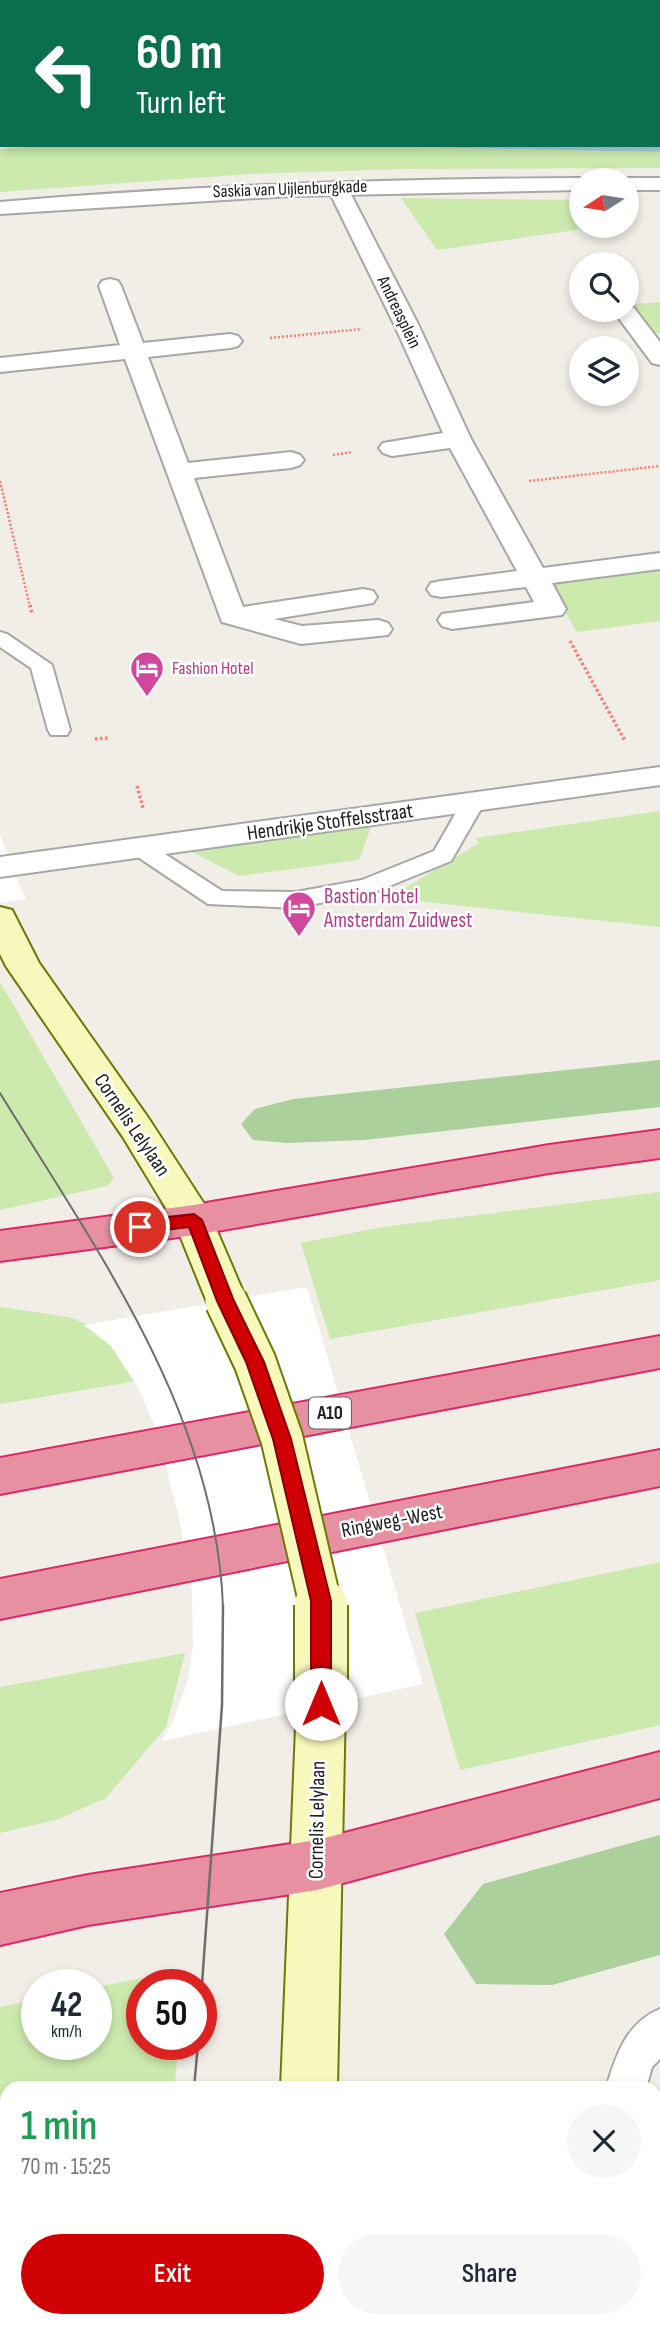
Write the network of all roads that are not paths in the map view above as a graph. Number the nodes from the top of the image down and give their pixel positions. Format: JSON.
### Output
{"nodes":[{"id":1,"x":569,"y":184,"type":"edge"},
{"id":2,"x":639,"y":184,"type":"edge"},
{"id":3,"x":660,"y":184,"type":"edge"},
{"id":4,"x":337,"y":187,"type":"junction"},
{"id":5,"x":0,"y":208,"type":"edge"},
{"id":6,"x":110,"y":286,"type":"dead end"},
{"id":7,"x":633,"y":322,"type":"edge"},
{"id":8,"x":230,"y":341,"type":"road end"},
{"id":9,"x":133,"y":351,"type":"junction"},
{"id":10,"x":660,"y":358,"type":"edge"},
{"id":11,"x":0,"y":365,"type":"edge"},
{"id":12,"x":458,"y":439,"type":"junction"},
{"id":13,"x":391,"y":448,"type":"road end"},
{"id":14,"x":291,"y":460,"type":"road end"},
{"id":15,"x":180,"y":472,"type":"junction"},
{"id":16,"x":660,"y":561,"type":"edge"},
{"id":17,"x":535,"y":577,"type":"junction"},
{"id":18,"x":441,"y":589,"type":"dead end"},
{"id":19,"x":363,"y":597,"type":"dead end"},
{"id":20,"x":232,"y":616,"type":"junction"},
{"id":21,"x":452,"y":620,"type":"dead end"},
{"id":22,"x":378,"y":629,"type":"dead end"},
{"id":23,"x":3,"y":640,"type":"edge"},
{"id":24,"x":58,"y":730,"type":"dead end"},
{"id":25,"x":653,"y":777,"type":"edge"},
{"id":26,"x":473,"y":802,"type":"junction"},
{"id":27,"x":139,"y":848,"type":"junction"},
{"id":28,"x":0,"y":867,"type":"edge"},
{"id":29,"x":0,"y":918,"type":"edge"},
{"id":30,"x":660,"y":1144,"type":"edge"},
{"id":31,"x":194,"y":1220,"type":"junction"},
{"id":32,"x":0,"y":1246,"type":"edge"},
{"id":33,"x":660,"y":1352,"type":"edge"},
{"id":34,"x":660,"y":1468,"type":"edge"},
{"id":35,"x":0,"y":1476,"type":"edge"},
{"id":36,"x":0,"y":1599,"type":"edge"},
{"id":37,"x":660,"y":1775,"type":"edge"},
{"id":38,"x":317,"y":1865,"type":"junction"},
{"id":39,"x":0,"y":1919,"type":"edge"},
{"id":40,"x":660,"y":2029,"type":"edge"},
{"id":41,"x":309,"y":2081,"type":"edge"},
{"id":42,"x":628,"y":2081,"type":"edge"}],
"edges":[{"from":1,"to":4,"type":"street","name":"Saskia van Uijlenburgkade"},
{"from":2,"to":3,"type":"street"},
{"from":4,"to":5,"type":"street","name":"Saskia van Uijlenburgkade"},
{"from":4,"to":12,"type":"street","name":"Andreasplein"},
{"from":6,"to":9,"type":"street"},
{"from":7,"to":10,"type":"street"},
{"from":8,"to":9,"type":"street"},
{"from":9,"to":11,"type":"street"},
{"from":9,"to":15,"type":"street"},
{"from":12,"to":13,"type":"street"},
{"from":12,"to":17,"type":"street","name":"Andreasplein"},
{"from":14,"to":15,"type":"street"},
{"from":15,"to":20,"type":"street"},
{"from":16,"to":17,"type":"street"},
{"from":17,"to":18,"type":"street"},
{"from":17,"to":21,"type":"street","name":"Andreasplein"},
{"from":19,"to":20,"type":"street"},
{"from":20,"to":22,"type":"street"},
{"from":23,"to":24,"type":"lane"},
{"from":25,"to":26,"type":"street","name":"Hendrikje Stoffelsstraat"},
{"from":26,"to":27,"type":"street","name":"Hendrikje Stoffelsstraat"},
{"from":26,"to":27,"type":"lane"},
{"from":27,"to":28,"type":"street","name":"Hendrikje Stoffelsstraat"},
{"from":29,"to":31,"type":"main road","name":"Cornelis Lelylaan"},
{"from":30,"to":31,"type":"highway"},
{"from":31,"to":32,"type":"highway"},
{"from":31,"to":38,"type":"main road","name":"Cornelis Lelylaan","bridge":true},
{"from":33,"to":35,"type":"highway","number":"A10"},
{"from":34,"to":36,"type":"highway","name":"Ringweg-West"},
{"from":37,"to":38,"type":"highway"},
{"from":38,"to":39,"type":"highway"},
{"from":38,"to":41,"type":"main road","name":"Cornelis Lelylaan"},
{"from":40,"to":42,"type":"lane"}]}
